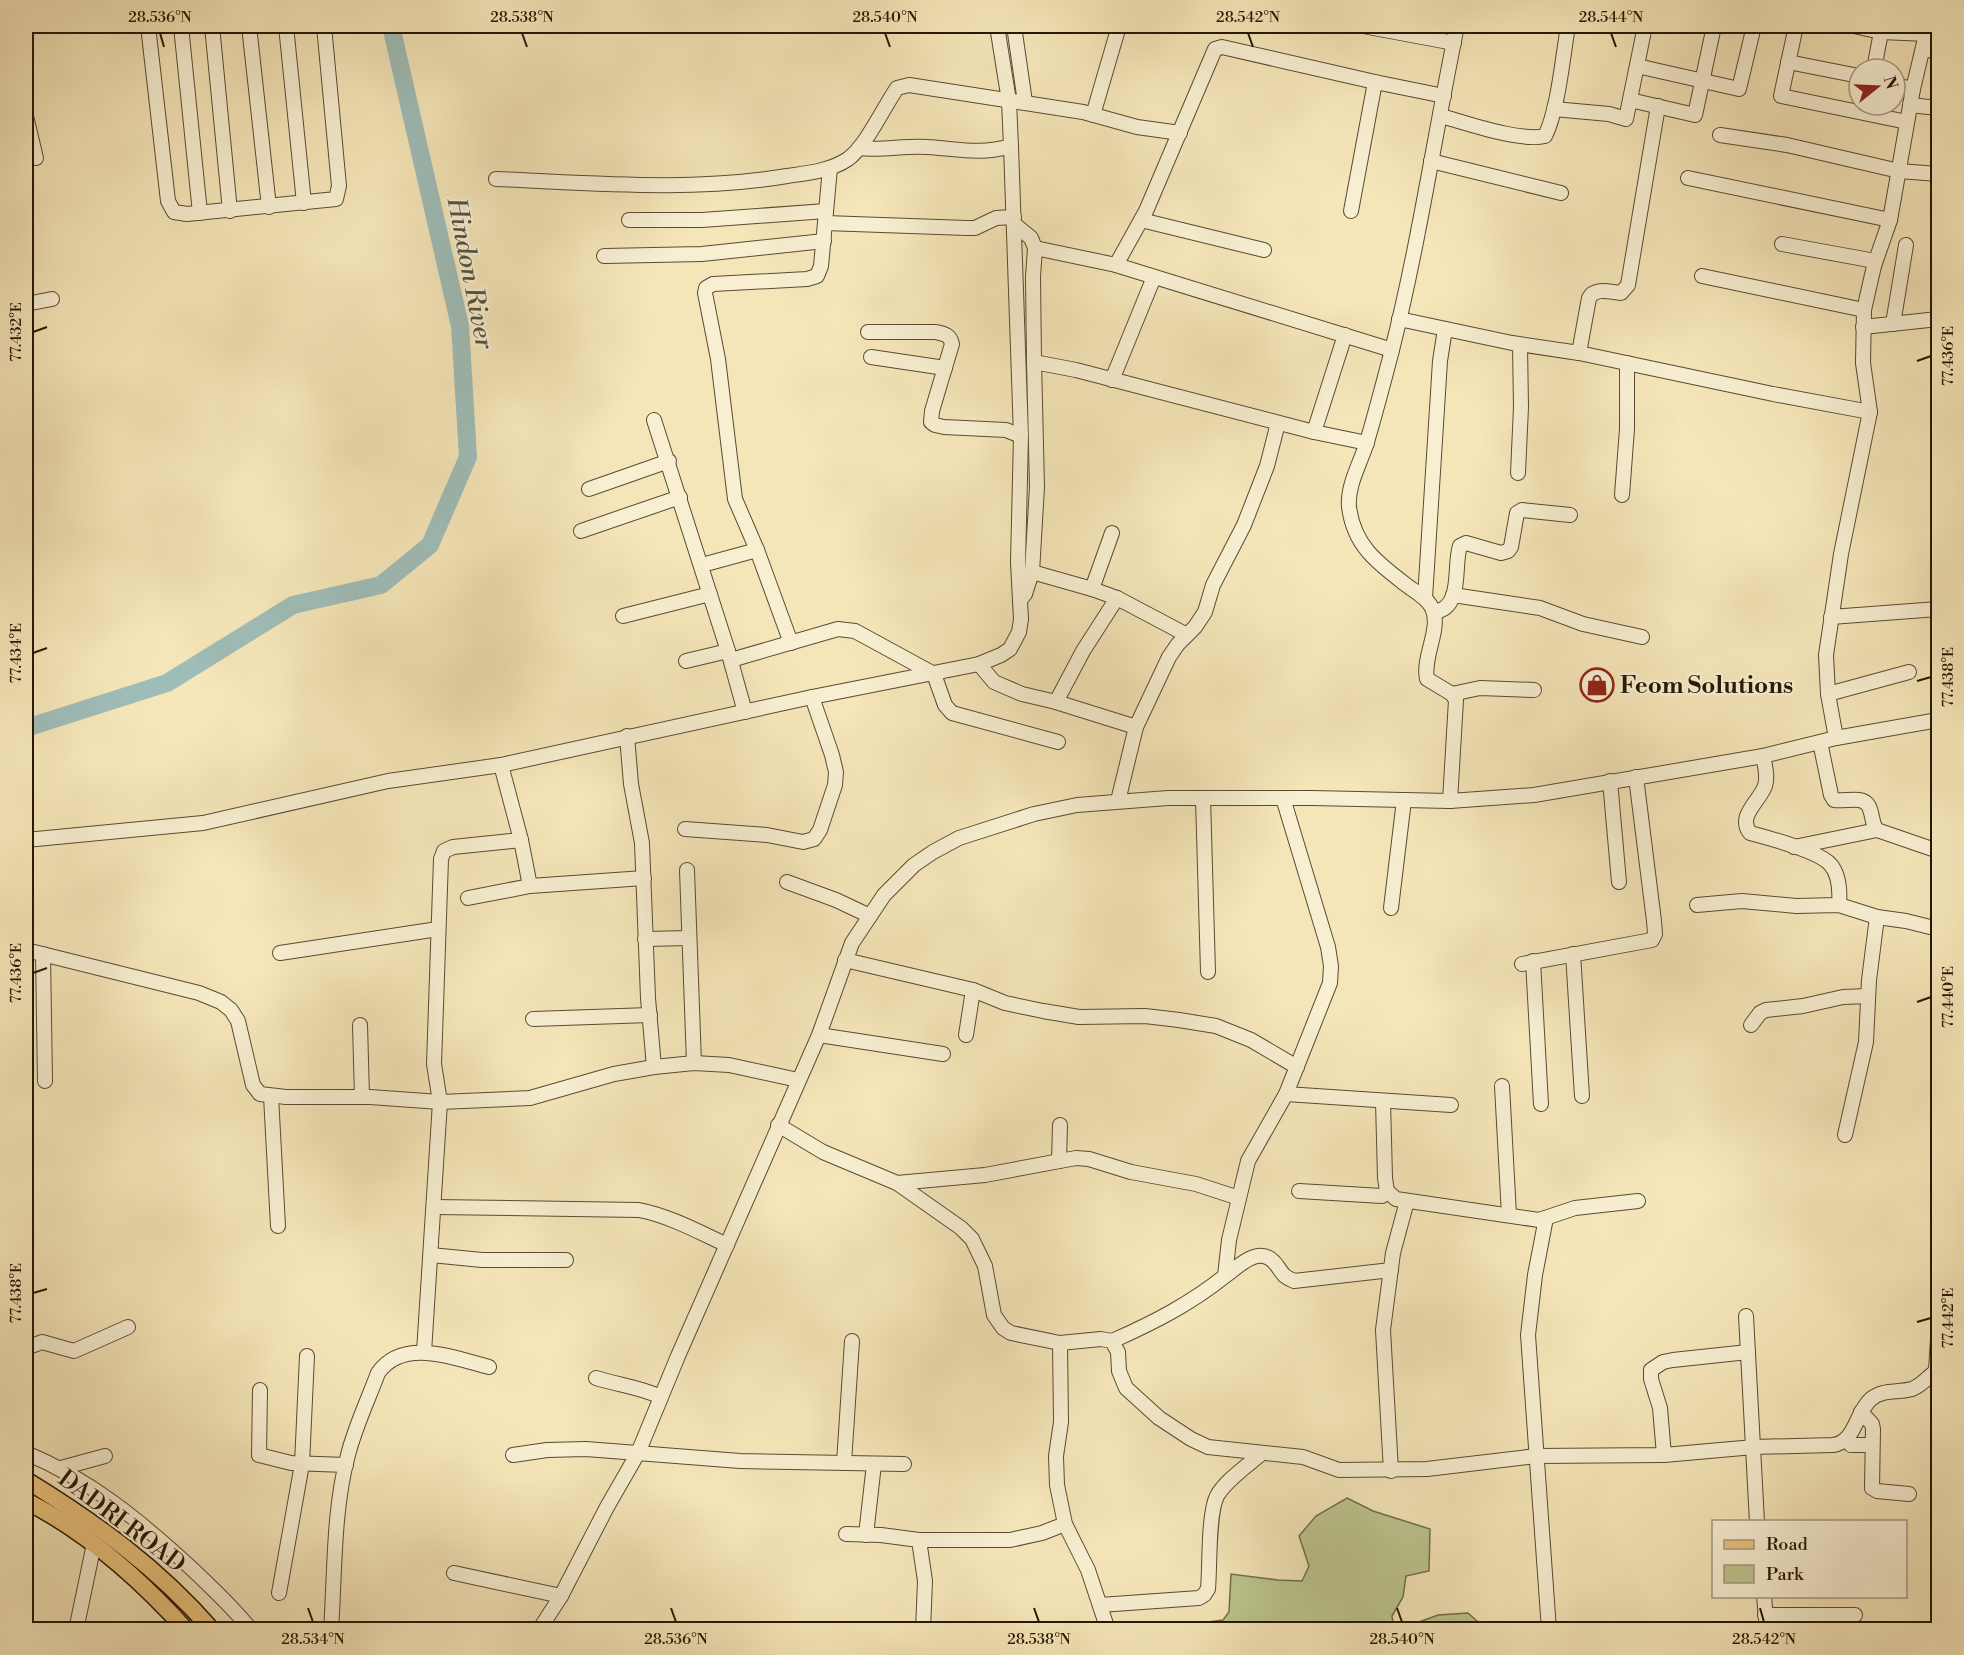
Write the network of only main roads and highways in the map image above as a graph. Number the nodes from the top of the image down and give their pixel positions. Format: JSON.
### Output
{"nodes":[{"id":1,"x":26,"y":1480,"type":"edge"},
{"id":2,"x":26,"y":1502,"type":"edge"},
{"id":3,"x":171,"y":1622,"type":"edge"},
{"id":4,"x":186,"y":1629,"type":"edge"},
{"id":5,"x":212,"y":1629,"type":"edge"}],
"edges":[{"from":1,"to":5,"type":"main road","name":"DADRI ROAD"},
{"from":2,"to":3,"type":"main road","name":"DADRI ROAD"},
{"from":3,"to":4,"type":"main road","name":"DADRI ROAD"}]}
